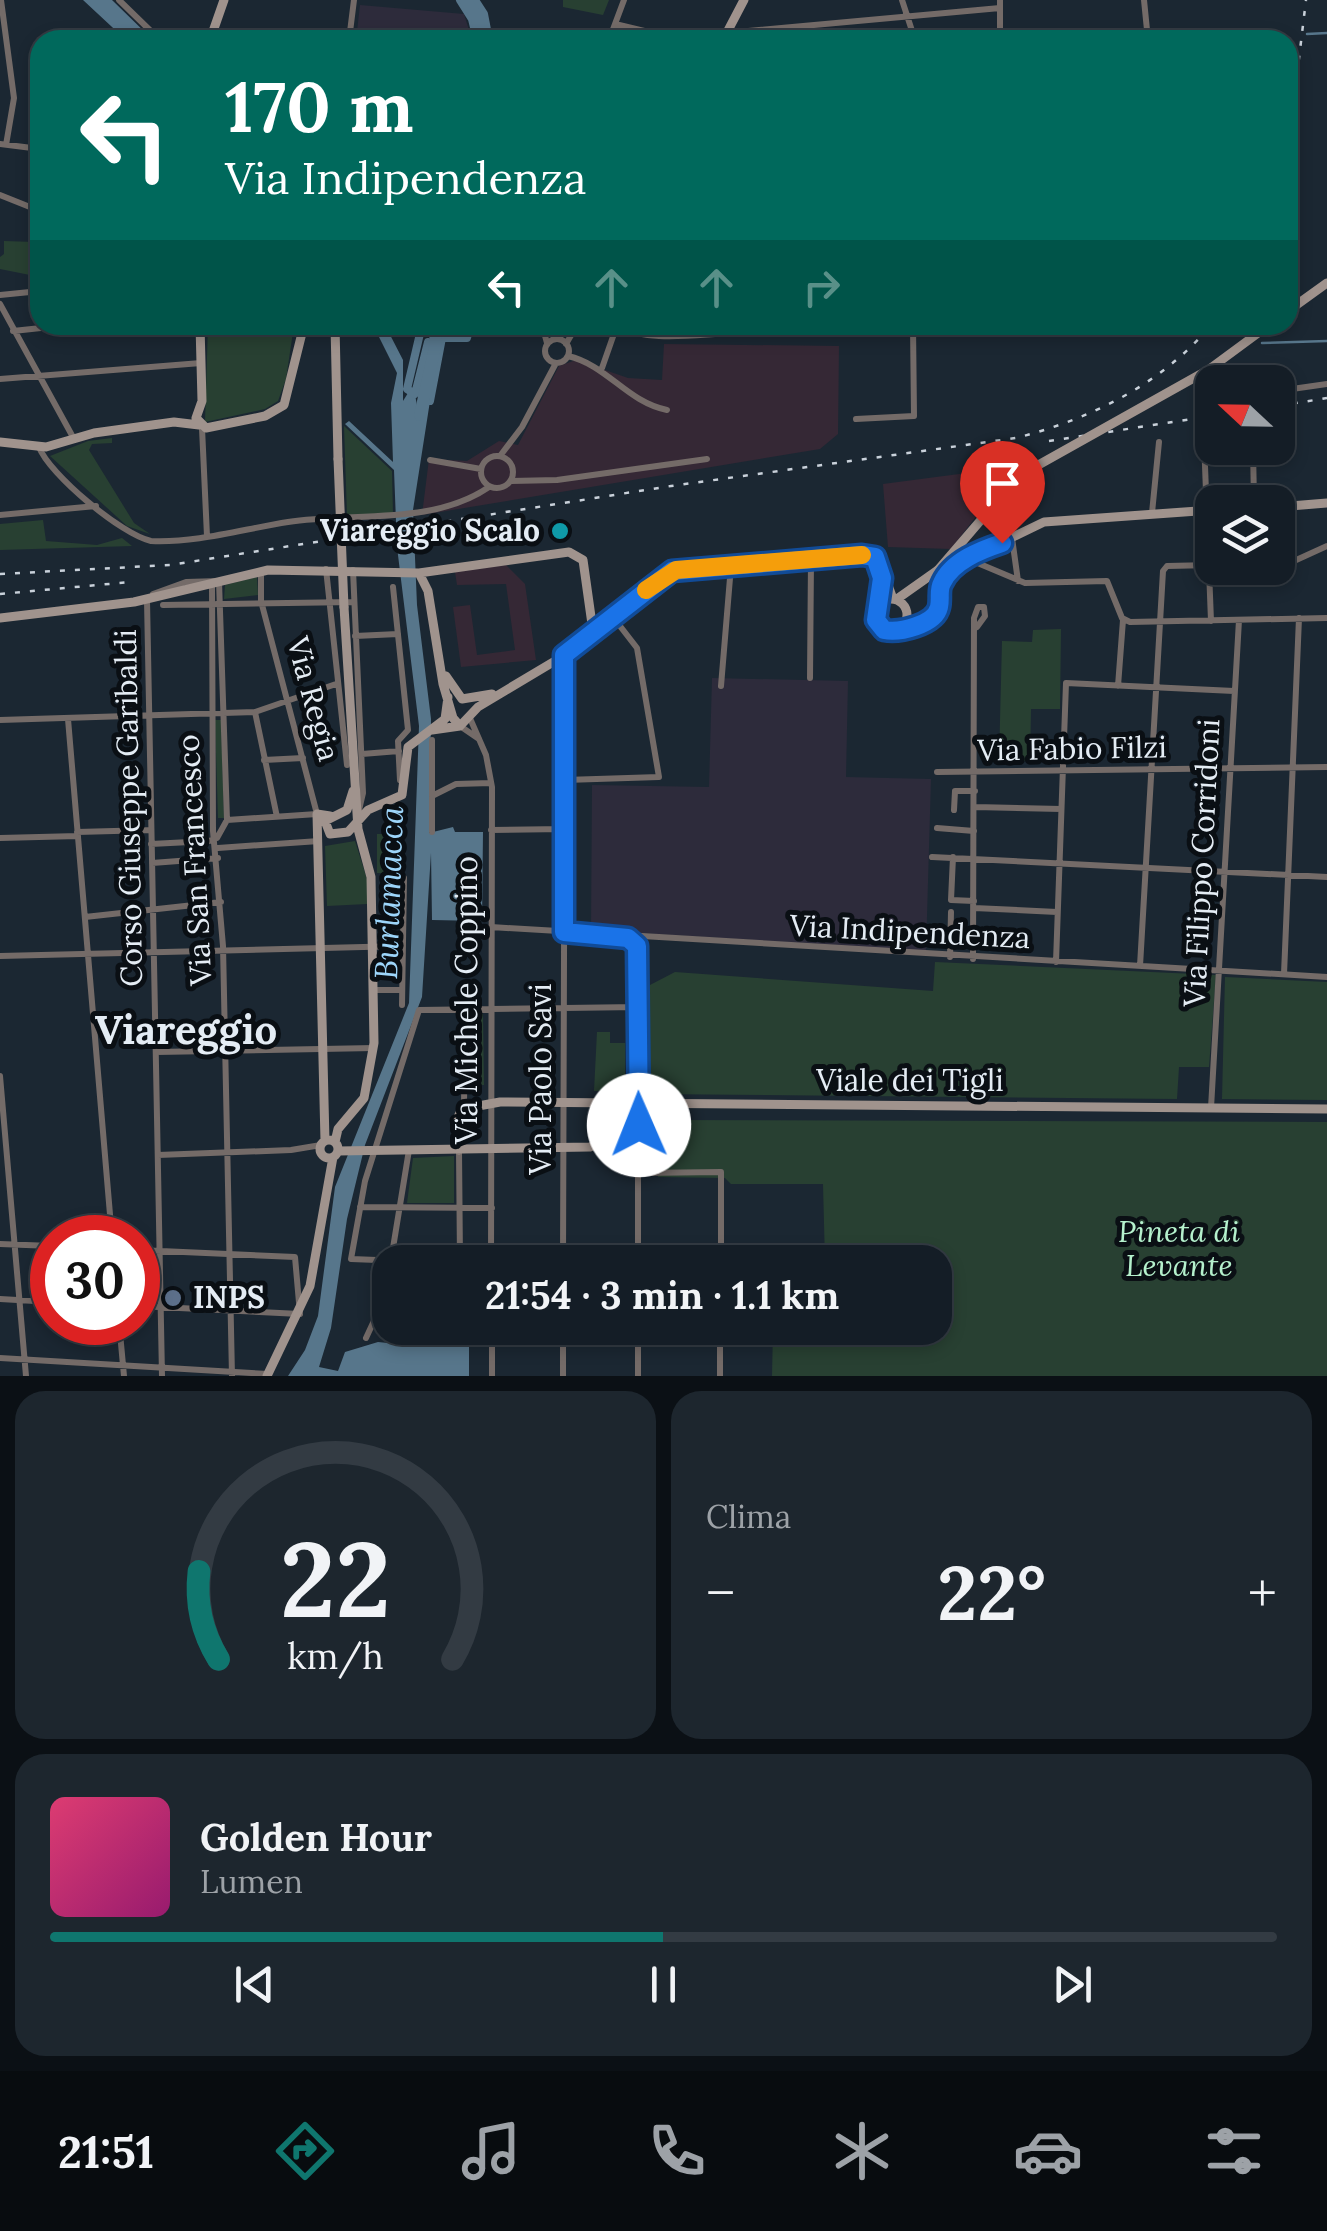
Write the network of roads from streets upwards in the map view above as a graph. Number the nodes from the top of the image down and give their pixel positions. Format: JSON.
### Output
{"nodes":[{"id":1,"x":1,"y":0,"type":"edge"},
{"id":2,"x":119,"y":0,"type":"edge"},
{"id":3,"x":224,"y":0,"type":"edge"},
{"id":4,"x":354,"y":0,"type":"edge"},
{"id":5,"x":624,"y":0,"type":"edge"},
{"id":6,"x":744,"y":0,"type":"edge"},
{"id":7,"x":902,"y":0,"type":"edge"},
{"id":8,"x":1144,"y":0,"type":"edge"},
{"id":9,"x":1000,"y":4,"type":"edge"},
{"id":10,"x":906,"y":16,"type":"junction"},
{"id":11,"x":615,"y":24,"type":"junction"},
{"id":12,"x":150,"y":30,"type":"edge"},
{"id":13,"x":214,"y":30,"type":"edge"},
{"id":14,"x":350,"y":30,"type":"edge"},
{"id":15,"x":613,"y":30,"type":"edge"},
{"id":16,"x":640,"y":30,"type":"edge"},
{"id":17,"x":728,"y":30,"type":"edge"},
{"id":18,"x":779,"y":30,"type":"edge"},
{"id":19,"x":911,"y":30,"type":"edge"},
{"id":20,"x":1000,"y":30,"type":"edge"},
{"id":21,"x":1147,"y":30,"type":"edge"},
{"id":22,"x":3,"y":145,"type":"edge"},
{"id":23,"x":30,"y":148,"type":"edge"},
{"id":24,"x":0,"y":196,"type":"edge"},
{"id":25,"x":30,"y":206,"type":"edge"},
{"id":26,"x":1327,"y":283,"type":"edge"},
{"id":27,"x":30,"y":292,"type":"edge"},
{"id":28,"x":0,"y":295,"type":"edge"},
{"id":29,"x":0,"y":304,"type":"edge"},
{"id":30,"x":1298,"y":304,"type":"edge"},
{"id":31,"x":30,"y":329,"type":"edge"},
{"id":32,"x":14,"y":331,"type":"junction"},
{"id":33,"x":200,"y":335,"type":"edge"},
{"id":34,"x":302,"y":335,"type":"edge"},
{"id":35,"x":335,"y":335,"type":"edge"},
{"id":36,"x":544,"y":335,"type":"edge"},
{"id":37,"x":571,"y":335,"type":"edge"},
{"id":38,"x":610,"y":335,"type":"edge"},
{"id":39,"x":665,"y":335,"type":"edge"},
{"id":40,"x":718,"y":335,"type":"edge"},
{"id":41,"x":912,"y":335,"type":"edge"},
{"id":42,"x":1255,"y":335,"type":"edge"},
{"id":43,"x":566,"y":344,"type":"junction"},
{"id":44,"x":547,"y":345,"type":"junction"},
{"id":45,"x":568,"y":356,"type":"junction"},
{"id":46,"x":548,"y":359,"type":"junction"},
{"id":47,"x":201,"y":363,"type":"junction"},
{"id":48,"x":556,"y":363,"type":"junction"},
{"id":49,"x":602,"y":368,"type":"junction"},
{"id":50,"x":547,"y":375,"type":"junction"},
{"id":51,"x":39,"y":376,"type":"junction"},
{"id":52,"x":0,"y":379,"type":"edge"},
{"id":53,"x":1327,"y":384,"type":"edge"},
{"id":54,"x":1295,"y":389,"type":"edge"},
{"id":55,"x":667,"y":410,"type":"dead end"},
{"id":56,"x":198,"y":412,"type":"junction"},
{"id":57,"x":856,"y":419,"type":"dead end"},
{"id":58,"x":174,"y":422,"type":"junction"},
{"id":59,"x":200,"y":426,"type":"junction"},
{"id":60,"x":515,"y":437,"type":"junction"},
{"id":61,"x":74,"y":439,"type":"junction"},
{"id":62,"x":0,"y":442,"type":"edge"},
{"id":63,"x":1159,"y":442,"type":"dead end"},
{"id":64,"x":39,"y":446,"type":"junction"},
{"id":65,"x":500,"y":456,"type":"junction"},
{"id":66,"x":707,"y":458,"type":"dead end"},
{"id":67,"x":430,"y":460,"type":"dead end"},
{"id":68,"x":509,"y":461,"type":"junction"},
{"id":69,"x":481,"y":469,"type":"junction"},
{"id":70,"x":513,"y":469,"type":"junction"},
{"id":71,"x":533,"y":478,"type":"junction"},
{"id":72,"x":511,"y":481,"type":"junction"},
{"id":73,"x":489,"y":487,"type":"junction"},
{"id":74,"x":1327,"y":503,"type":"edge"},
{"id":75,"x":96,"y":506,"type":"junction"},
{"id":76,"x":1295,"y":507,"type":"edge"},
{"id":77,"x":1195,"y":511,"type":"edge"},
{"id":78,"x":1152,"y":514,"type":"junction"},
{"id":79,"x":0,"y":515,"type":"edge"},
{"id":80,"x":207,"y":536,"type":"junction"},
{"id":81,"x":1012,"y":538,"type":"junction"},
{"id":82,"x":1327,"y":546,"type":"edge"},
{"id":83,"x":967,"y":558,"type":"junction"},
{"id":84,"x":810,"y":560,"type":"junction"},
{"id":85,"x":1295,"y":562,"type":"edge"},
{"id":86,"x":732,"y":566,"type":"junction"},
{"id":87,"x":1195,"y":566,"type":"edge"},
{"id":88,"x":326,"y":568,"type":"junction"},
{"id":89,"x":353,"y":570,"type":"junction"},
{"id":90,"x":261,"y":571,"type":"junction"},
{"id":91,"x":440,"y":571,"type":"junction"},
{"id":92,"x":419,"y":573,"type":"junction"},
{"id":93,"x":934,"y":573,"type":"junction"},
{"id":94,"x":882,"y":578,"type":"junction"},
{"id":95,"x":1018,"y":581,"type":"junction"},
{"id":96,"x":216,"y":582,"type":"junction"},
{"id":97,"x":1211,"y":585,"type":"edge"},
{"id":98,"x":393,"y":588,"type":"dead end"},
{"id":99,"x":895,"y":599,"type":"junction"},
{"id":100,"x":146,"y":600,"type":"junction"},
{"id":101,"x":430,"y":600,"type":"junction"},
{"id":102,"x":260,"y":601,"type":"junction"},
{"id":103,"x":329,"y":602,"type":"junction"},
{"id":104,"x":354,"y":602,"type":"junction"},
{"id":105,"x":210,"y":604,"type":"junction"},
{"id":106,"x":222,"y":604,"type":"junction"},
{"id":107,"x":878,"y":604,"type":"junction"},
{"id":108,"x":163,"y":605,"type":"dead end"},
{"id":109,"x":590,"y":611,"type":"junction"},
{"id":110,"x":907,"y":611,"type":"junction"},
{"id":111,"x":0,"y":618,"type":"edge"},
{"id":112,"x":612,"y":618,"type":"junction"},
{"id":113,"x":1299,"y":618,"type":"junction"},
{"id":114,"x":1327,"y":618,"type":"edge"},
{"id":115,"x":1124,"y":620,"type":"junction"},
{"id":116,"x":1212,"y":620,"type":"junction"},
{"id":117,"x":1238,"y":620,"type":"junction"},
{"id":118,"x":928,"y":622,"type":"junction"},
{"id":119,"x":1159,"y":622,"type":"junction"},
{"id":120,"x":903,"y":626,"type":"junction"},
{"id":121,"x":976,"y":627,"type":"dead end"},
{"id":122,"x":398,"y":634,"type":"junction"},
{"id":123,"x":354,"y":636,"type":"junction"},
{"id":124,"x":586,"y":638,"type":"junction"},
{"id":125,"x":564,"y":655,"type":"junction"},
{"id":126,"x":438,"y":660,"type":"junction"},
{"id":127,"x":810,"y":678,"type":"dead end"},
{"id":128,"x":336,"y":684,"type":"junction"},
{"id":129,"x":721,"y":686,"type":"dead end"},
{"id":130,"x":1118,"y":686,"type":"junction"},
{"id":131,"x":1155,"y":688,"type":"junction"},
{"id":132,"x":1234,"y":692,"type":"junction"},
{"id":133,"x":498,"y":693,"type":"junction"},
{"id":134,"x":448,"y":697,"type":"junction"},
{"id":135,"x":288,"y":701,"type":"junction"},
{"id":136,"x":255,"y":712,"type":"junction"},
{"id":137,"x":210,"y":714,"type":"junction"},
{"id":138,"x":225,"y":714,"type":"junction"},
{"id":139,"x":470,"y":716,"type":"junction"},
{"id":140,"x":149,"y":717,"type":"junction"},
{"id":141,"x":68,"y":718,"type":"junction"},
{"id":142,"x":0,"y":720,"type":"edge"},
{"id":143,"x":460,"y":726,"type":"junction"},
{"id":144,"x":432,"y":735,"type":"junction"},
{"id":145,"x":480,"y":740,"type":"junction"},
{"id":146,"x":399,"y":751,"type":"junction"},
{"id":147,"x":362,"y":754,"type":"junction"},
{"id":148,"x":303,"y":758,"type":"junction"},
{"id":149,"x":264,"y":760,"type":"junction"},
{"id":150,"x":1327,"y":767,"type":"edge"},
{"id":151,"x":352,"y":768,"type":"junction"},
{"id":152,"x":1296,"y":768,"type":"junction"},
{"id":153,"x":1151,"y":770,"type":"junction"},
{"id":154,"x":1231,"y":770,"type":"junction"},
{"id":155,"x":936,"y":772,"type":"dead end"},
{"id":156,"x":975,"y":772,"type":"junction"},
{"id":157,"x":1063,"y":772,"type":"junction"},
{"id":158,"x":564,"y":780,"type":"junction"},
{"id":159,"x":491,"y":783,"type":"junction"},
{"id":160,"x":975,"y":791,"type":"junction"},
{"id":161,"x":363,"y":793,"type":"junction"},
{"id":162,"x":432,"y":796,"type":"junction"},
{"id":163,"x":401,"y":797,"type":"junction"},
{"id":164,"x":376,"y":806,"type":"junction"},
{"id":165,"x":975,"y":807,"type":"junction"},
{"id":166,"x":954,"y":810,"type":"dead end"},
{"id":167,"x":1061,"y":810,"type":"junction"},
{"id":168,"x":358,"y":811,"type":"junction"},
{"id":169,"x":317,"y":814,"type":"junction"},
{"id":170,"x":330,"y":816,"type":"junction"},
{"id":171,"x":276,"y":817,"type":"junction"},
{"id":172,"x":227,"y":820,"type":"junction"},
{"id":173,"x":358,"y":824,"type":"junction"},
{"id":174,"x":324,"y":826,"type":"junction"},
{"id":175,"x":937,"y":828,"type":"dead end"},
{"id":176,"x":564,"y":829,"type":"junction"},
{"id":177,"x":151,"y":830,"type":"junction"},
{"id":178,"x":492,"y":830,"type":"junction"},
{"id":179,"x":974,"y":831,"type":"junction"},
{"id":180,"x":432,"y":832,"type":"dead end"},
{"id":181,"x":78,"y":834,"type":"junction"},
{"id":182,"x":0,"y":838,"type":"edge"},
{"id":183,"x":217,"y":838,"type":"junction"},
{"id":184,"x":320,"y":841,"type":"junction"},
{"id":185,"x":196,"y":843,"type":"junction"},
{"id":186,"x":151,"y":844,"type":"junction"},
{"id":187,"x":218,"y":848,"type":"junction"},
{"id":188,"x":953,"y":857,"type":"junction"},
{"id":189,"x":974,"y":857,"type":"junction"},
{"id":190,"x":201,"y":858,"type":"junction"},
{"id":191,"x":218,"y":858,"type":"junction"},
{"id":192,"x":932,"y":858,"type":"dead end"},
{"id":193,"x":1059,"y":861,"type":"junction"},
{"id":194,"x":152,"y":862,"type":"junction"},
{"id":195,"x":1145,"y":866,"type":"junction"},
{"id":196,"x":1225,"y":871,"type":"junction"},
{"id":197,"x":1290,"y":874,"type":"junction"},
{"id":198,"x":1327,"y":877,"type":"edge"},
{"id":199,"x":404,"y":878,"type":"dead end"},
{"id":200,"x":221,"y":902,"type":"junction"},
{"id":201,"x":974,"y":905,"type":"junction"},
{"id":202,"x":153,"y":909,"type":"junction"},
{"id":203,"x":951,"y":912,"type":"dead end"},
{"id":204,"x":1057,"y":912,"type":"junction"},
{"id":205,"x":84,"y":917,"type":"junction"},
{"id":206,"x":491,"y":928,"type":"junction"},
{"id":207,"x":564,"y":932,"type":"junction"},
{"id":208,"x":628,"y":938,"type":"junction"},
{"id":209,"x":646,"y":938,"type":"junction"},
{"id":210,"x":323,"y":946,"type":"junction"},
{"id":211,"x":373,"y":946,"type":"junction"},
{"id":212,"x":403,"y":946,"type":"junction"},
{"id":213,"x":223,"y":950,"type":"junction"},
{"id":214,"x":154,"y":951,"type":"junction"},
{"id":215,"x":638,"y":951,"type":"junction"},
{"id":216,"x":88,"y":953,"type":"junction"},
{"id":217,"x":0,"y":956,"type":"edge"},
{"id":218,"x":950,"y":956,"type":"junction"},
{"id":219,"x":973,"y":958,"type":"junction"},
{"id":220,"x":1056,"y":962,"type":"junction"},
{"id":221,"x":1140,"y":966,"type":"junction"},
{"id":222,"x":1219,"y":971,"type":"junction"},
{"id":223,"x":1284,"y":974,"type":"junction"},
{"id":224,"x":1327,"y":976,"type":"edge"},
{"id":225,"x":373,"y":990,"type":"junction"},
{"id":226,"x":402,"y":990,"type":"junction"},
{"id":227,"x":402,"y":1005,"type":"dead end"},
{"id":228,"x":562,"y":1006,"type":"junction"},
{"id":229,"x":493,"y":1007,"type":"junction"},
{"id":230,"x":638,"y":1007,"type":"junction"},
{"id":231,"x":464,"y":1008,"type":"junction"},
{"id":232,"x":374,"y":1048,"type":"junction"},
{"id":233,"x":326,"y":1049,"type":"junction"},
{"id":234,"x":156,"y":1052,"type":"junction"},
{"id":235,"x":225,"y":1052,"type":"junction"},
{"id":236,"x":0,"y":1076,"type":"edge"},
{"id":237,"x":564,"y":1103,"type":"junction"},
{"id":238,"x":638,"y":1104,"type":"junction"},
{"id":239,"x":493,"y":1105,"type":"junction"},
{"id":240,"x":653,"y":1105,"type":"junction"},
{"id":241,"x":464,"y":1107,"type":"junction"},
{"id":242,"x":1211,"y":1108,"type":"junction"},
{"id":243,"x":1327,"y":1109,"type":"edge"},
{"id":244,"x":641,"y":1119,"type":"junction"},
{"id":245,"x":564,"y":1147,"type":"junction"},
{"id":246,"x":492,"y":1148,"type":"junction"},
{"id":247,"x":331,"y":1149,"type":"junction"},
{"id":248,"x":408,"y":1150,"type":"junction"},
{"id":249,"x":459,"y":1150,"type":"junction"},
{"id":250,"x":376,"y":1151,"type":"junction"},
{"id":251,"x":226,"y":1153,"type":"junction"},
{"id":252,"x":158,"y":1155,"type":"junction"},
{"id":253,"x":654,"y":1172,"type":"junction"},
{"id":254,"x":639,"y":1173,"type":"junction"},
{"id":255,"x":360,"y":1207,"type":"junction"},
{"id":256,"x":399,"y":1207,"type":"junction"},
{"id":257,"x":459,"y":1208,"type":"junction"},
{"id":258,"x":492,"y":1208,"type":"junction"},
{"id":259,"x":110,"y":1215,"type":"edge"},
{"id":260,"x":159,"y":1215,"type":"edge"},
{"id":261,"x":0,"y":1244,"type":"edge"},
{"id":262,"x":14,"y":1245,"type":"junction"},
{"id":263,"x":30,"y":1245,"type":"edge"},
{"id":264,"x":393,"y":1245,"type":"edge"},
{"id":265,"x":460,"y":1245,"type":"edge"},
{"id":266,"x":491,"y":1245,"type":"edge"},
{"id":267,"x":563,"y":1245,"type":"edge"},
{"id":268,"x":638,"y":1245,"type":"edge"},
{"id":269,"x":721,"y":1245,"type":"edge"},
{"id":270,"x":160,"y":1251,"type":"joint"},
{"id":271,"x":229,"y":1254,"type":"junction"},
{"id":272,"x":372,"y":1260,"type":"edge"},
{"id":273,"x":313,"y":1277,"type":"junction"},
{"id":274,"x":297,"y":1282,"type":"junction"},
{"id":275,"x":0,"y":1299,"type":"edge"},
{"id":276,"x":20,"y":1300,"type":"junction"},
{"id":277,"x":30,"y":1301,"type":"edge"},
{"id":278,"x":161,"y":1306,"type":"junction"},
{"id":279,"x":231,"y":1310,"type":"junction"},
{"id":280,"x":300,"y":1314,"type":"junction"},
{"id":281,"x":372,"y":1325,"type":"edge"},
{"id":282,"x":366,"y":1338,"type":"dead end"},
{"id":283,"x":121,"y":1345,"type":"edge"},
{"id":284,"x":492,"y":1345,"type":"edge"},
{"id":285,"x":563,"y":1345,"type":"edge"},
{"id":286,"x":638,"y":1345,"type":"edge"},
{"id":287,"x":720,"y":1345,"type":"edge"},
{"id":288,"x":0,"y":1358,"type":"edge"},
{"id":289,"x":24,"y":1359,"type":"junction"},
{"id":290,"x":123,"y":1364,"type":"junction"},
{"id":291,"x":162,"y":1372,"type":"edge"},
{"id":292,"x":232,"y":1374,"type":"edge"},
{"id":293,"x":268,"y":1375,"type":"edge"},
{"id":294,"x":26,"y":1376,"type":"edge"},
{"id":295,"x":124,"y":1376,"type":"edge"},
{"id":296,"x":492,"y":1376,"type":"edge"},
{"id":297,"x":563,"y":1376,"type":"edge"},
{"id":298,"x":638,"y":1376,"type":"edge"},
{"id":299,"x":720,"y":1376,"type":"edge"}],
"edges":[{"from":1,"to":22,"type":"street"},
{"from":2,"to":12,"type":"street"},
{"from":3,"to":13,"type":"street"},
{"from":4,"to":14,"type":"street"},
{"from":5,"to":11,"type":"street"},
{"from":6,"to":17,"type":"street"},
{"from":7,"to":10,"type":"street"},
{"from":8,"to":21,"type":"street"},
{"from":9,"to":10,"type":"street"},
{"from":9,"to":20,"type":"street"},
{"from":10,"to":18,"type":"street"},
{"from":10,"to":19,"type":"street"},
{"from":11,"to":15,"type":"street"},
{"from":11,"to":16,"type":"street"},
{"from":22,"to":23,"type":"street"},
{"from":24,"to":25,"type":"street"},
{"from":26,"to":30,"type":"street"},
{"from":27,"to":28,"type":"street"},
{"from":29,"to":32,"type":"street"},
{"from":31,"to":32,"type":"street"},
{"from":32,"to":51,"type":"street"},
{"from":33,"to":47,"type":"street"},
{"from":34,"to":59,"type":"street"},
{"from":35,"to":151,"type":"street","bridge":true},
{"from":36,"to":44,"type":"street"},
{"from":37,"to":43,"type":"street"},
{"from":38,"to":49,"type":"street"},
{"from":39,"to":40,"type":"street"},
{"from":41,"to":57,"type":"street"},
{"from":42,"to":93,"type":"street","bridge":true},
{"from":43,"to":44,"type":"street"},
{"from":43,"to":45,"type":"street"},
{"from":44,"to":46,"type":"street"},
{"from":45,"to":48,"type":"street"},
{"from":45,"to":49,"type":"street"},
{"from":46,"to":48,"type":"street"},
{"from":46,"to":50,"type":"street"},
{"from":47,"to":51,"type":"street"},
{"from":47,"to":56,"type":"street"},
{"from":48,"to":50,"type":"street"},
{"from":49,"to":55,"type":"street"},
{"from":50,"to":60,"type":"street"},
{"from":51,"to":52,"type":"street"},
{"from":51,"to":61,"type":"street"},
{"from":53,"to":54,"type":"street"},
{"from":56,"to":58,"type":"street"},
{"from":56,"to":59,"type":"street"},
{"from":58,"to":59,"type":"street"},
{"from":58,"to":61,"type":"street"},
{"from":59,"to":80,"type":"street"},
{"from":60,"to":65,"type":"street"},
{"from":60,"to":68,"type":"street"},
{"from":61,"to":64,"type":"street"},
{"from":62,"to":64,"type":"street"},
{"from":63,"to":78,"type":"street"},
{"from":64,"to":75,"type":"street"},
{"from":65,"to":68,"type":"street"},
{"from":65,"to":69,"type":"street"},
{"from":66,"to":71,"type":"street"},
{"from":67,"to":69,"type":"street"},
{"from":68,"to":70,"type":"street"},
{"from":69,"to":73,"type":"street"},
{"from":70,"to":71,"type":"street"},
{"from":70,"to":72,"type":"street"},
{"from":71,"to":72,"type":"street"},
{"from":72,"to":73,"type":"street"},
{"from":73,"to":80,"type":"street"},
{"from":74,"to":76,"type":"street"},
{"from":75,"to":79,"type":"street"},
{"from":75,"to":80,"type":"street"},
{"from":77,"to":78,"type":"street"},
{"from":78,"to":81,"type":"street"},
{"from":81,"to":83,"type":"street"},
{"from":81,"to":95,"type":"street"},
{"from":82,"to":85,"type":"street"},
{"from":83,"to":95,"type":"street"},
{"from":83,"to":118,"type":"street"},
{"from":84,"to":86,"type":"street"},
{"from":84,"to":94,"type":"street"},
{"from":84,"to":127,"type":"street"},
{"from":86,"to":112,"type":"street"},
{"from":86,"to":129,"type":"street"},
{"from":87,"to":119,"type":"street"},
{"from":88,"to":89,"type":"street"},
{"from":88,"to":90,"type":"street"},
{"from":88,"to":103,"type":"street"},
{"from":89,"to":92,"type":"street"},
{"from":89,"to":104,"type":"street"},
{"from":90,"to":96,"type":"street"},
{"from":90,"to":102,"type":"street","name":"Via Regia"},
{"from":91,"to":92,"type":"street"},
{"from":91,"to":101,"type":"street"},
{"from":91,"to":109,"type":"street"},
{"from":92,"to":101,"type":"street"},
{"from":93,"to":99,"type":"street"},
{"from":93,"to":110,"type":"street"},
{"from":94,"to":99,"type":"street"},
{"from":94,"to":107,"type":"street"},
{"from":95,"to":115,"type":"street"},
{"from":96,"to":100,"type":"street"},
{"from":96,"to":105,"type":"street","name":"Via San Francesco"},
{"from":96,"to":106,"type":"street","name":"Via San Francesco"},
{"from":97,"to":116,"type":"street"},
{"from":98,"to":122,"type":"street"},
{"from":99,"to":107,"type":"street"},
{"from":99,"to":110,"type":"street"},
{"from":100,"to":111,"type":"street"},
{"from":100,"to":140,"type":"street","name":"Corso Giuseppe Garibaldi"},
{"from":101,"to":126,"type":"street"},
{"from":102,"to":103,"type":"street"},
{"from":102,"to":106,"type":"street"},
{"from":102,"to":135,"type":"street","name":"Via Regia"},
{"from":103,"to":104,"type":"street"},
{"from":103,"to":128,"type":"street"},
{"from":104,"to":123,"type":"street"},
{"from":105,"to":106,"type":"street"},
{"from":105,"to":108,"type":"street"},
{"from":105,"to":137,"type":"street","name":"Via San Francesco"},
{"from":106,"to":138,"type":"street","name":"Via San Francesco"},
{"from":107,"to":120,"type":"street"},
{"from":109,"to":112,"type":"street"},
{"from":109,"to":124,"type":"street"},
{"from":110,"to":118,"type":"street"},
{"from":110,"to":120,"type":"street"},
{"from":112,"to":124,"type":"street"},
{"from":112,"to":158,"type":"street"},
{"from":113,"to":114,"type":"street"},
{"from":113,"to":117,"type":"street"},
{"from":113,"to":152,"type":"street"},
{"from":115,"to":119,"type":"street"},
{"from":115,"to":130,"type":"street"},
{"from":116,"to":117,"type":"street"},
{"from":116,"to":119,"type":"street"},
{"from":117,"to":132,"type":"street","name":"Via Filippo Corridoni"},
{"from":118,"to":120,"type":"street"},
{"from":119,"to":131,"type":"street"},
{"from":121,"to":156,"type":"street"},
{"from":122,"to":123,"type":"street"},
{"from":122,"to":146,"type":"street"},
{"from":123,"to":147,"type":"street"},
{"from":124,"to":125,"type":"street"},
{"from":125,"to":133,"type":"street"},
{"from":125,"to":158,"type":"street","name":"Via Paolo Savi"},
{"from":126,"to":133,"type":"street"},
{"from":126,"to":134,"type":"street"},
{"from":128,"to":135,"type":"street"},
{"from":128,"to":151,"type":"street"},
{"from":130,"to":131,"type":"street"},
{"from":130,"to":157,"type":"street"},
{"from":131,"to":132,"type":"street"},
{"from":131,"to":153,"type":"street"},
{"from":132,"to":154,"type":"street","name":"Via Filippo Corridoni"},
{"from":133,"to":139,"type":"street"},
{"from":134,"to":143,"type":"street"},
{"from":134,"to":144,"type":"street"},
{"from":135,"to":136,"type":"street"},
{"from":135,"to":148,"type":"street","name":"Via Regia"},
{"from":136,"to":138,"type":"street"},
{"from":136,"to":149,"type":"street"},
{"from":137,"to":138,"type":"street"},
{"from":137,"to":140,"type":"street"},
{"from":137,"to":183,"type":"street","name":"Via San Francesco"},
{"from":138,"to":172,"type":"street","name":"Via San Francesco"},
{"from":139,"to":143,"type":"street"},
{"from":139,"to":145,"type":"street","name":"Via Michele Coppino"},
{"from":140,"to":141,"type":"street"},
{"from":140,"to":177,"type":"street","name":"Corso Giuseppe Garibaldi"},
{"from":141,"to":142,"type":"street"},
{"from":141,"to":181,"type":"street"},
{"from":143,"to":144,"type":"street"},
{"from":143,"to":145,"type":"street"},
{"from":144,"to":162,"type":"street"},
{"from":144,"to":163,"type":"street"},
{"from":145,"to":159,"type":"street","name":"Via Michele Coppino"},
{"from":146,"to":147,"type":"street"},
{"from":146,"to":163,"type":"street"},
{"from":147,"to":161,"type":"street"},
{"from":148,"to":149,"type":"street"},
{"from":148,"to":169,"type":"street","name":"Via Regia"},
{"from":149,"to":171,"type":"street"},
{"from":150,"to":152,"type":"street","name":"Via Fabio Filzi"},
{"from":151,"to":161,"type":"street"},
{"from":151,"to":168,"type":"street"},
{"from":151,"to":170,"type":"street","name":"Via Regia"},
{"from":152,"to":154,"type":"street","name":"Via Fabio Filzi"},
{"from":152,"to":197,"type":"street"},
{"from":153,"to":154,"type":"street","name":"Via Fabio Filzi"},
{"from":153,"to":157,"type":"street","name":"Via Fabio Filzi"},
{"from":153,"to":195,"type":"street"},
{"from":154,"to":196,"type":"street","name":"Via Filippo Corridoni"},
{"from":155,"to":156,"type":"street","name":"Via Fabio Filzi"},
{"from":156,"to":157,"type":"street","name":"Via Fabio Filzi"},
{"from":156,"to":160,"type":"street"},
{"from":157,"to":167,"type":"street"},
{"from":158,"to":176,"type":"street","name":"Via Paolo Savi"},
{"from":159,"to":162,"type":"street"},
{"from":159,"to":178,"type":"street","name":"Via Michele Coppino"},
{"from":160,"to":165,"type":"street"},
{"from":160,"to":166,"type":"street"},
{"from":161,"to":164,"type":"street"},
{"from":161,"to":168,"type":"street"},
{"from":162,"to":180,"type":"street"},
{"from":163,"to":164,"type":"street"},
{"from":164,"to":173,"type":"street"},
{"from":165,"to":167,"type":"street"},
{"from":165,"to":179,"type":"street"},
{"from":167,"to":193,"type":"street"},
{"from":168,"to":173,"type":"street"},
{"from":169,"to":170,"type":"street"},
{"from":169,"to":171,"type":"street"},
{"from":169,"to":184,"type":"street","name":"Via Regia"},
{"from":170,"to":174,"type":"street","name":"Via Regia"},
{"from":171,"to":172,"type":"street"},
{"from":172,"to":183,"type":"street"},
{"from":173,"to":174,"type":"street"},
{"from":173,"to":211,"type":"street"},
{"from":174,"to":184,"type":"street","name":"Via Regia"},
{"from":175,"to":179,"type":"street"},
{"from":176,"to":178,"type":"street"},
{"from":176,"to":207,"type":"street","name":"Via Paolo Savi"},
{"from":177,"to":181,"type":"street"},
{"from":177,"to":186,"type":"street","name":"Corso Giuseppe Garibaldi"},
{"from":178,"to":206,"type":"street","name":"Via Michele Coppino"},
{"from":179,"to":189,"type":"street"},
{"from":181,"to":182,"type":"street"},
{"from":181,"to":205,"type":"street"},
{"from":183,"to":185,"type":"street"},
{"from":183,"to":187,"type":"street","name":"Via San Francesco"},
{"from":184,"to":187,"type":"street"},
{"from":184,"to":210,"type":"street","name":"Via Regia"},
{"from":185,"to":186,"type":"street"},
{"from":185,"to":190,"type":"street"},
{"from":186,"to":194,"type":"street","name":"Corso Giuseppe Garibaldi"},
{"from":187,"to":191,"type":"street","name":"Via San Francesco"},
{"from":188,"to":189,"type":"street"},
{"from":188,"to":192,"type":"street"},
{"from":188,"to":201,"type":"street"},
{"from":189,"to":193,"type":"street"},
{"from":189,"to":201,"type":"street"},
{"from":190,"to":191,"type":"street"},
{"from":190,"to":194,"type":"street"},
{"from":191,"to":200,"type":"street","name":"Via San Francesco"},
{"from":193,"to":195,"type":"street"},
{"from":193,"to":204,"type":"street"},
{"from":194,"to":202,"type":"street","name":"Corso Giuseppe Garibaldi"},
{"from":195,"to":196,"type":"street"},
{"from":195,"to":221,"type":"street"},
{"from":196,"to":197,"type":"street"},
{"from":196,"to":222,"type":"street","name":"Via Filippo Corridoni"},
{"from":197,"to":198,"type":"street"},
{"from":197,"to":223,"type":"street"},
{"from":199,"to":212,"type":"street"},
{"from":200,"to":202,"type":"street"},
{"from":200,"to":213,"type":"street","name":"Via San Francesco"},
{"from":201,"to":204,"type":"street"},
{"from":201,"to":219,"type":"street"},
{"from":202,"to":205,"type":"street"},
{"from":202,"to":214,"type":"street","name":"Corso Giuseppe Garibaldi"},
{"from":203,"to":218,"type":"street","name":"Via Indipendenza"},
{"from":204,"to":220,"type":"street"},
{"from":205,"to":216,"type":"street"},
{"from":206,"to":207,"type":"street","name":"Via Indipendenza"},
{"from":206,"to":229,"type":"street","name":"Via Michele Coppino"},
{"from":207,"to":208,"type":"street","name":"Via Indipendenza"},
{"from":207,"to":228,"type":"street","name":"Via Paolo Savi"},
{"from":208,"to":209,"type":"street","name":"Via Indipendenza"},
{"from":208,"to":215,"type":"street"},
{"from":209,"to":215,"type":"street"},
{"from":209,"to":218,"type":"street","name":"Via Indipendenza"},
{"from":210,"to":211,"type":"street"},
{"from":210,"to":213,"type":"street"},
{"from":210,"to":233,"type":"street","name":"Via Regia"},
{"from":211,"to":212,"type":"street"},
{"from":211,"to":225,"type":"street"},
{"from":212,"to":226,"type":"street"},
{"from":213,"to":214,"type":"street"},
{"from":213,"to":235,"type":"street","name":"Via San Francesco"},
{"from":214,"to":216,"type":"street"},
{"from":214,"to":234,"type":"street","name":"Corso Giuseppe Garibaldi"},
{"from":215,"to":230,"type":"street"},
{"from":216,"to":217,"type":"street"},
{"from":216,"to":259,"type":"street"},
{"from":218,"to":219,"type":"street","name":"Via Indipendenza"},
{"from":219,"to":220,"type":"street","name":"Via Indipendenza"},
{"from":220,"to":221,"type":"street","name":"Via Indipendenza"},
{"from":221,"to":222,"type":"street","name":"Via Indipendenza"},
{"from":222,"to":223,"type":"street","name":"Via Indipendenza"},
{"from":222,"to":242,"type":"street","name":"Via Filippo Corridoni"},
{"from":223,"to":224,"type":"street","name":"Via Indipendenza"},
{"from":225,"to":226,"type":"street"},
{"from":225,"to":232,"type":"street"},
{"from":226,"to":227,"type":"street"},
{"from":228,"to":229,"type":"street"},
{"from":228,"to":230,"type":"street"},
{"from":228,"to":237,"type":"street","name":"Via Paolo Savi"},
{"from":229,"to":231,"type":"street"},
{"from":229,"to":239,"type":"street","name":"Via Michele Coppino"},
{"from":230,"to":238,"type":"street"},
{"from":231,"to":241,"type":"street"},
{"from":231,"to":250,"type":"street"},
{"from":232,"to":233,"type":"street"},
{"from":232,"to":247,"type":"street"},
{"from":233,"to":235,"type":"street"},
{"from":233,"to":247,"type":"street","name":"Via Regia"},
{"from":234,"to":235,"type":"street"},
{"from":234,"to":252,"type":"street","name":"Corso Giuseppe Garibaldi"},
{"from":235,"to":251,"type":"street","name":"Via San Francesco"},
{"from":236,"to":262,"type":"street"},
{"from":237,"to":238,"type":"street","name":"Viale dei Tigli"},
{"from":237,"to":239,"type":"street","name":"Viale dei Tigli"},
{"from":237,"to":245,"type":"street","name":"Via Paolo Savi"},
{"from":238,"to":240,"type":"street","name":"Viale dei Tigli"},
{"from":238,"to":244,"type":"street"},
{"from":239,"to":241,"type":"street","name":"Viale dei Tigli"},
{"from":239,"to":246,"type":"street","name":"Via Michele Coppino"},
{"from":240,"to":242,"type":"street","name":"Viale dei Tigli"},
{"from":240,"to":244,"type":"street"},
{"from":241,"to":249,"type":"street"},
{"from":242,"to":243,"type":"street","name":"Viale dei Tigli"},
{"from":244,"to":245,"type":"street"},
{"from":244,"to":253,"type":"street"},
{"from":244,"to":254,"type":"street"},
{"from":245,"to":246,"type":"street"},
{"from":245,"to":267,"type":"street","name":"Via Paolo Savi"},
{"from":246,"to":249,"type":"street"},
{"from":246,"to":258,"type":"street","name":"Via Michele Coppino"},
{"from":247,"to":250,"type":"street"},
{"from":247,"to":251,"type":"street"},
{"from":247,"to":273,"type":"street","name":"Via Regia"},
{"from":248,"to":249,"type":"street"},
{"from":248,"to":250,"type":"street"},
{"from":248,"to":256,"type":"street"},
{"from":249,"to":257,"type":"street"},
{"from":250,"to":255,"type":"street"},
{"from":251,"to":252,"type":"street"},
{"from":251,"to":271,"type":"street","name":"Via San Francesco"},
{"from":252,"to":260,"type":"street","name":"Corso Giuseppe Garibaldi"},
{"from":253,"to":254,"type":"street"},
{"from":253,"to":269,"type":"street"},
{"from":254,"to":268,"type":"street"},
{"from":255,"to":256,"type":"street"},
{"from":255,"to":272,"type":"street"},
{"from":256,"to":257,"type":"street"},
{"from":256,"to":264,"type":"street"},
{"from":257,"to":258,"type":"street"},
{"from":257,"to":265,"type":"street"},
{"from":258,"to":266,"type":"street","name":"Via Michele Coppino"},
{"from":261,"to":262,"type":"street"},
{"from":262,"to":263,"type":"street"},
{"from":262,"to":276,"type":"street"},
{"from":270,"to":271,"type":"street"},
{"from":270,"to":278,"type":"street","name":"Corso Giuseppe Garibaldi"},
{"from":271,"to":274,"type":"street"},
{"from":271,"to":279,"type":"street","name":"Via San Francesco"},
{"from":273,"to":274,"type":"street"},
{"from":273,"to":280,"type":"street","name":"Via Regia"},
{"from":274,"to":280,"type":"street"},
{"from":275,"to":276,"type":"street"},
{"from":276,"to":277,"type":"street"},
{"from":276,"to":289,"type":"street"},
{"from":278,"to":279,"type":"street"},
{"from":278,"to":291,"type":"street","name":"Corso Giuseppe Garibaldi"},
{"from":279,"to":280,"type":"street"},
{"from":279,"to":292,"type":"street","name":"Via San Francesco"},
{"from":280,"to":293,"type":"street","name":"Via Regia"},
{"from":281,"to":282,"type":"street"},
{"from":283,"to":290,"type":"street"},
{"from":284,"to":296,"type":"street"},
{"from":285,"to":297,"type":"street"},
{"from":286,"to":298,"type":"street"},
{"from":287,"to":299,"type":"street"},
{"from":288,"to":289,"type":"street"},
{"from":289,"to":290,"type":"street"},
{"from":289,"to":294,"type":"street"},
{"from":290,"to":291,"type":"street"},
{"from":290,"to":295,"type":"street"},
{"from":291,"to":292,"type":"street"},
{"from":292,"to":293,"type":"street"}]}
